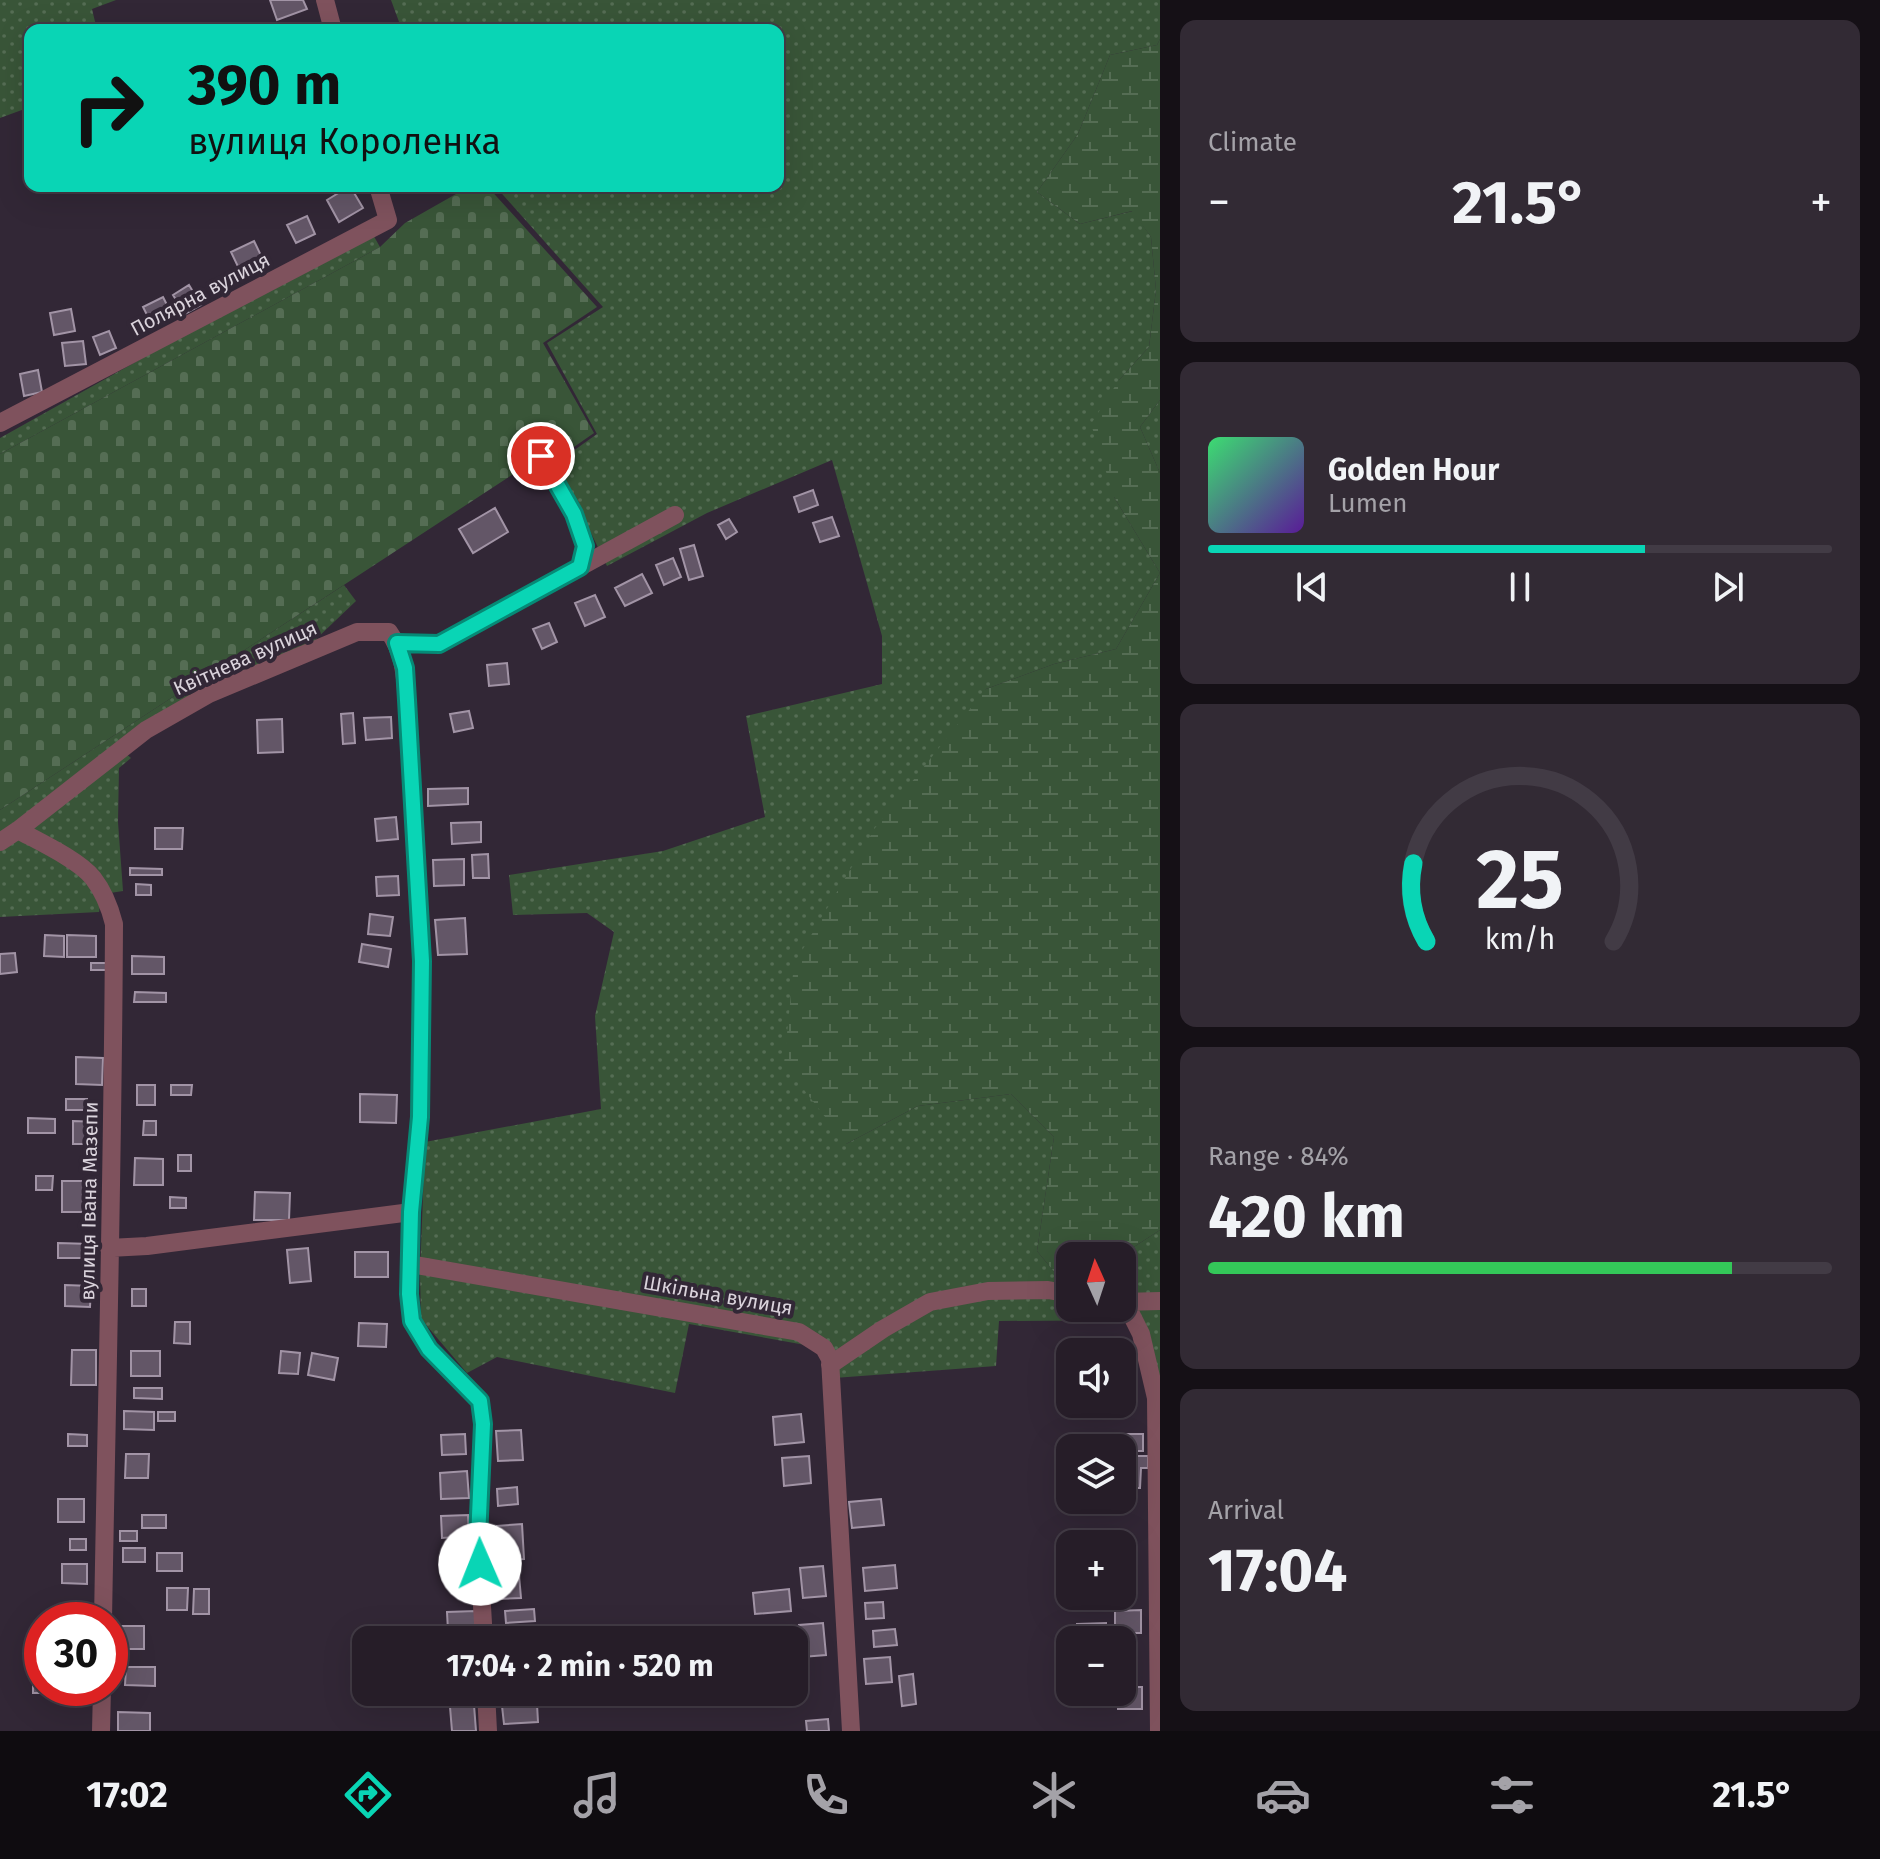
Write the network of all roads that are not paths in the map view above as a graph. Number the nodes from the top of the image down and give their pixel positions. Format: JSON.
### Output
{"nodes":[{"id":1,"x":325,"y":0,"type":"edge"},
{"id":2,"x":331,"y":24,"type":"edge"},
{"id":3,"x":380,"y":192,"type":"edge"},
{"id":4,"x":0,"y":423,"type":"edge"},
{"id":5,"x":541,"y":456,"type":"dead end"},
{"id":6,"x":675,"y":515,"type":"dead end"},
{"id":7,"x":580,"y":567,"type":"junction"},
{"id":8,"x":397,"y":643,"type":"junction"},
{"id":9,"x":18,"y":830,"type":"junction"},
{"id":10,"x":0,"y":842,"type":"edge"},
{"id":11,"x":411,"y":1212,"type":"junction"},
{"id":12,"x":109,"y":1248,"type":"junction"},
{"id":13,"x":410,"y":1264,"type":"junction"},
{"id":14,"x":1056,"y":1291,"type":"edge"},
{"id":15,"x":1160,"y":1301,"type":"edge"},
{"id":16,"x":1136,"y":1303,"type":"edge"},
{"id":17,"x":1135,"y":1322,"type":"edge"},
{"id":18,"x":830,"y":1365,"type":"junction"},
{"id":19,"x":1157,"y":1386,"type":"edge"},
{"id":20,"x":103,"y":1602,"type":"edge"},
{"id":21,"x":483,"y":1626,"type":"edge"},
{"id":22,"x":102,"y":1706,"type":"edge"},
{"id":23,"x":487,"y":1706,"type":"edge"},
{"id":24,"x":101,"y":1731,"type":"edge"},
{"id":25,"x":488,"y":1731,"type":"edge"},
{"id":26,"x":851,"y":1731,"type":"edge"},
{"id":27,"x":1159,"y":1731,"type":"edge"}],
"edges":[{"from":1,"to":2,"type":"street"},
{"from":3,"to":4,"type":"street","name":"Полярна вулиця"},
{"from":5,"to":7,"type":"street"},
{"from":6,"to":7,"type":"street"},
{"from":7,"to":8,"type":"street"},
{"from":8,"to":9,"type":"street","name":"Квітнева вулиця"},
{"from":8,"to":11,"type":"street"},
{"from":9,"to":10,"type":"street","name":"Квітнева вулиця"},
{"from":9,"to":12,"type":"street","name":"вулиця Івана Мазепи"},
{"from":11,"to":12,"type":"street"},
{"from":11,"to":13,"type":"street"},
{"from":12,"to":20,"type":"street","name":"вулиця Івана Мазепи"},
{"from":13,"to":18,"type":"street","name":"Шкільна вулиця"},
{"from":13,"to":21,"type":"street"},
{"from":14,"to":18,"type":"street"},
{"from":15,"to":16,"type":"street"},
{"from":17,"to":19,"type":"street"},
{"from":18,"to":26,"type":"street"},
{"from":19,"to":27,"type":"street"},
{"from":22,"to":24,"type":"street"},
{"from":23,"to":25,"type":"street"}]}
